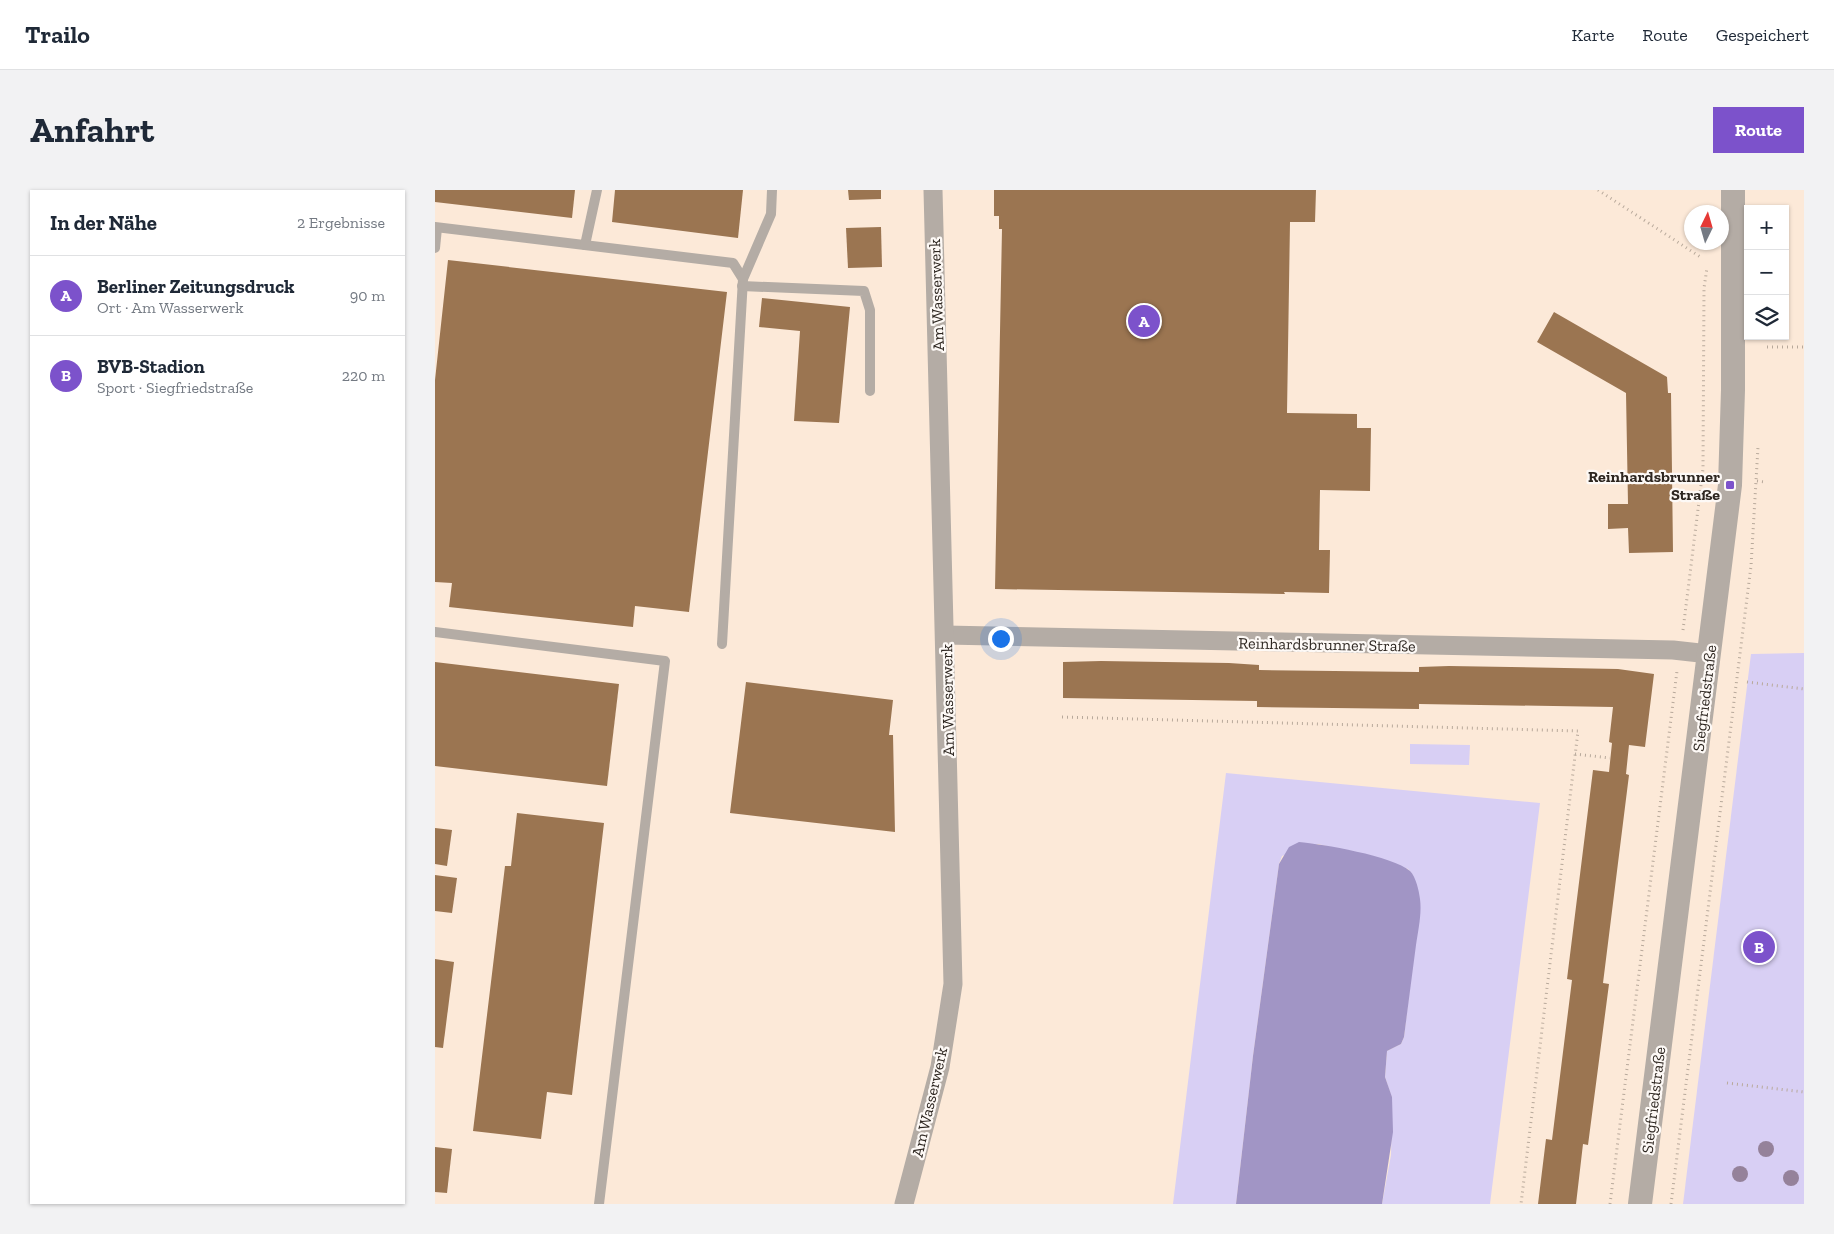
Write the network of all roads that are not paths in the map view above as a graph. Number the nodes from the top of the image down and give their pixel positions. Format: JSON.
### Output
{"nodes":[{"id":1,"x":597,"y":190,"type":"edge"},
{"id":2,"x":772,"y":190,"type":"edge"},
{"id":3,"x":933,"y":190,"type":"edge"},
{"id":4,"x":1733,"y":190,"type":"edge"},
{"id":5,"x":436,"y":228,"type":"edge"},
{"id":6,"x":585,"y":245,"type":"junction"},
{"id":7,"x":435,"y":248,"type":"edge"},
{"id":8,"x":742,"y":282,"type":"junction"},
{"id":9,"x":870,"y":392,"type":"dead end"},
{"id":10,"x":435,"y":632,"type":"edge"},
{"id":11,"x":945,"y":635,"type":"junction"},
{"id":12,"x":722,"y":644,"type":"dead end"},
{"id":13,"x":1709,"y":654,"type":"junction"},
{"id":14,"x":599,"y":1204,"type":"edge"},
{"id":15,"x":904,"y":1204,"type":"edge"},
{"id":16,"x":1640,"y":1204,"type":"edge"}],
"edges":[{"from":1,"to":6,"type":"lane"},
{"from":2,"to":8,"type":"lane"},
{"from":3,"to":11,"type":"street","name":"Am Wasserwerk"},
{"from":4,"to":13,"type":"street","name":"Siegfriedstraße"},
{"from":5,"to":6,"type":"lane"},
{"from":5,"to":7,"type":"lane"},
{"from":6,"to":8,"type":"lane"},
{"from":8,"to":9,"type":"lane"},
{"from":8,"to":12,"type":"lane"},
{"from":10,"to":14,"type":"lane"},
{"from":11,"to":13,"type":"street","name":"Reinhardsbrunner Straße"},
{"from":11,"to":15,"type":"street","name":"Am Wasserwerk"},
{"from":13,"to":16,"type":"street","name":"Siegfriedstraße"}]}
